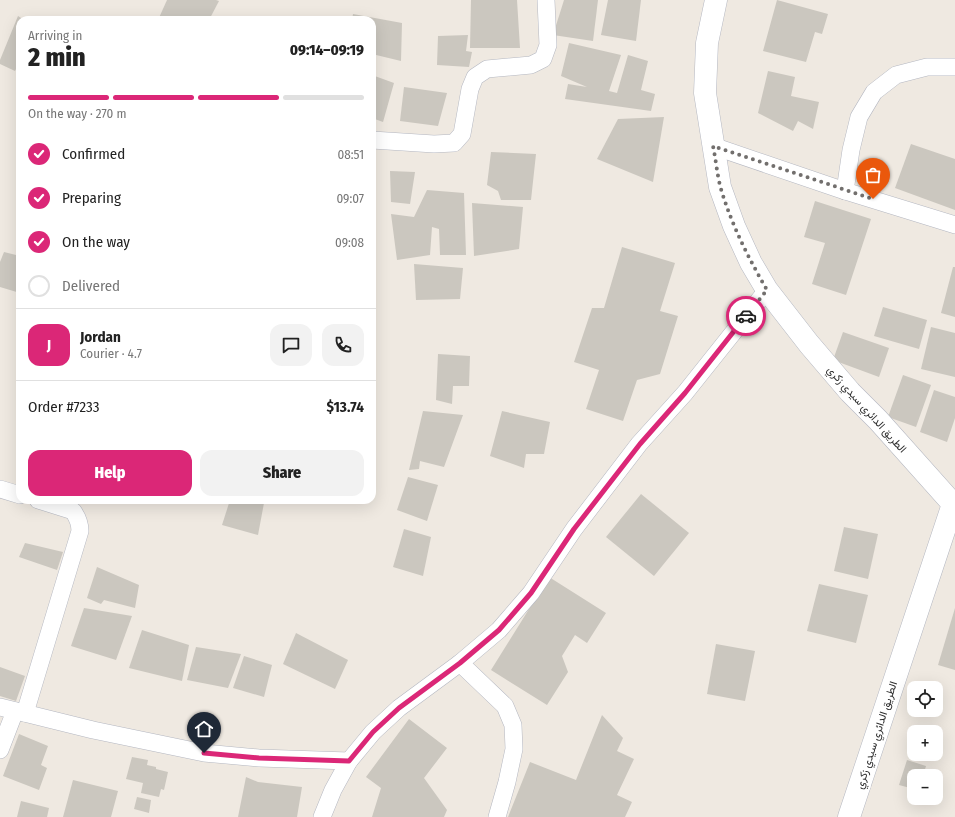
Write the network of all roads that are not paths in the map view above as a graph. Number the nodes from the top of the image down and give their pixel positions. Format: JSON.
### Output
{"nodes":[{"id":1,"x":546,"y":0,"type":"edge"},
{"id":2,"x":716,"y":0,"type":"edge"},
{"id":3,"x":955,"y":67,"type":"edge"},
{"id":4,"x":376,"y":140,"type":"edge"},
{"id":5,"x":713,"y":146,"type":"junction"},
{"id":6,"x":845,"y":191,"type":"junction"},
{"id":7,"x":955,"y":225,"type":"edge"},
{"id":8,"x":767,"y":290,"type":"junction"},
{"id":9,"x":0,"y":489,"type":"edge"},
{"id":10,"x":16,"y":494,"type":"edge"},
{"id":11,"x":954,"y":502,"type":"edge"},
{"id":12,"x":51,"y":504,"type":"edge"},
{"id":13,"x":460,"y":663,"type":"junction"},
{"id":14,"x":14,"y":710,"type":"edge"},
{"id":15,"x":0,"y":750,"type":"edge"},
{"id":16,"x":349,"y":761,"type":"junction"},
{"id":17,"x":322,"y":817,"type":"edge"},
{"id":18,"x":498,"y":817,"type":"edge"},
{"id":19,"x":849,"y":817,"type":"edge"}],
"edges":[{"from":1,"to":4,"type":"street"},
{"from":2,"to":5,"type":"street","name":"الطريق الدائري سيدي زكري"},
{"from":3,"to":6,"type":"street"},
{"from":5,"to":6,"type":"street"},
{"from":5,"to":8,"type":"street","name":"الطريق الدائري سيدي زكري"},
{"from":6,"to":7,"type":"street"},
{"from":8,"to":11,"type":"street","name":"الطريق الدائري سيدي زكري"},
{"from":8,"to":13,"type":"street"},
{"from":9,"to":10,"type":"street"},
{"from":11,"to":19,"type":"street","name":"الطريق الدائري سيدي زكري"},
{"from":12,"to":14,"type":"street"},
{"from":13,"to":16,"type":"street"},
{"from":13,"to":18,"type":"street"},
{"from":14,"to":15,"type":"street"},
{"from":14,"to":16,"type":"street"},
{"from":16,"to":17,"type":"street"}]}
